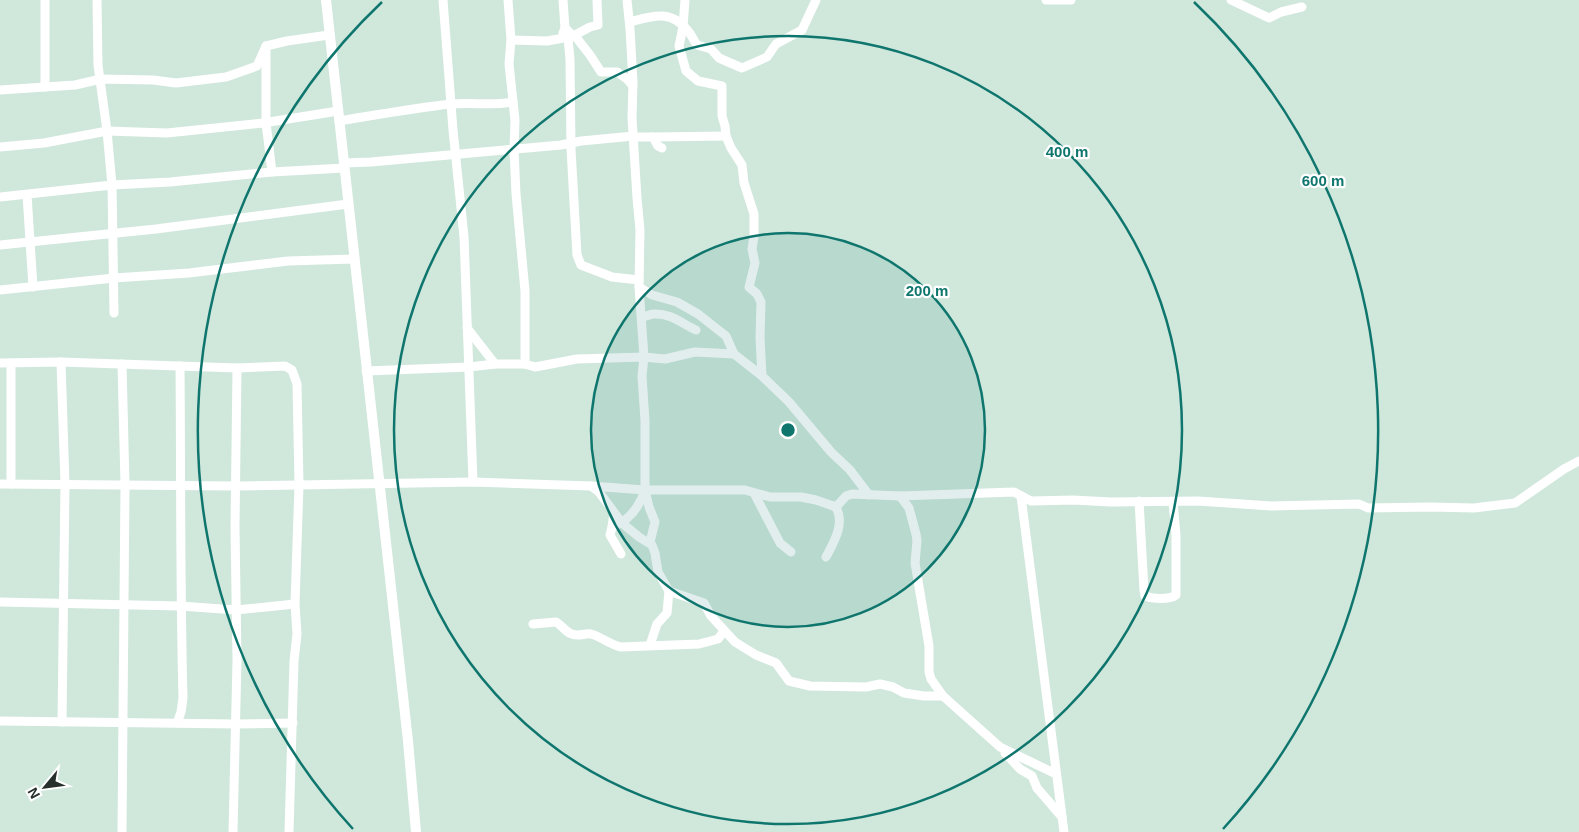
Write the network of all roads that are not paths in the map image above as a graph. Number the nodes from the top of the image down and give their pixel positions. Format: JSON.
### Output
{"nodes":[{"id":1,"x":45,"y":0,"type":"edge"},
{"id":2,"x":97,"y":0,"type":"edge"},
{"id":3,"x":326,"y":0,"type":"edge"},
{"id":4,"x":443,"y":0,"type":"edge"},
{"id":5,"x":508,"y":0,"type":"edge"},
{"id":6,"x":563,"y":0,"type":"edge"},
{"id":7,"x":597,"y":0,"type":"edge"},
{"id":8,"x":627,"y":0,"type":"edge"},
{"id":9,"x":685,"y":0,"type":"edge"},
{"id":10,"x":816,"y":0,"type":"edge"},
{"id":11,"x":1046,"y":0,"type":"edge"},
{"id":12,"x":1071,"y":0,"type":"edge"},
{"id":13,"x":1231,"y":0,"type":"edge"},
{"id":14,"x":1302,"y":8,"type":"dead end"},
{"id":15,"x":630,"y":22,"type":"junction"},
{"id":16,"x":683,"y":27,"type":"junction"},
{"id":17,"x":329,"y":35,"type":"junction"},
{"id":18,"x":568,"y":38,"type":"junction"},
{"id":19,"x":511,"y":40,"type":"junction"},
{"id":20,"x":266,"y":46,"type":"junction"},
{"id":21,"x":101,"y":79,"type":"junction"},
{"id":22,"x":633,"y":86,"type":"junction"},
{"id":23,"x":45,"y":87,"type":"junction"},
{"id":24,"x":0,"y":90,"type":"edge"},
{"id":25,"x":513,"y":102,"type":"junction"},
{"id":26,"x":451,"y":104,"type":"junction"},
{"id":27,"x":339,"y":116,"type":"junction"},
{"id":28,"x":266,"y":123,"type":"junction"},
{"id":29,"x":108,"y":131,"type":"junction"},
{"id":30,"x":726,"y":136,"type":"junction"},
{"id":31,"x":634,"y":137,"type":"junction"},
{"id":32,"x":653,"y":137,"type":"junction"},
{"id":33,"x":572,"y":143,"type":"junction"},
{"id":34,"x":0,"y":147,"type":"edge"},
{"id":35,"x":662,"y":148,"type":"dead end"},
{"id":36,"x":514,"y":149,"type":"junction"},
{"id":37,"x":456,"y":153,"type":"junction"},
{"id":38,"x":344,"y":165,"type":"junction"},
{"id":39,"x":272,"y":172,"type":"junction"},
{"id":40,"x":112,"y":185,"type":"junction"},
{"id":41,"x":28,"y":195,"type":"junction"},
{"id":42,"x":0,"y":197,"type":"edge"},
{"id":43,"x":348,"y":204,"type":"junction"},
{"id":44,"x":113,"y":232,"type":"junction"},
{"id":45,"x":29,"y":242,"type":"junction"},
{"id":46,"x":0,"y":245,"type":"edge"},
{"id":47,"x":354,"y":259,"type":"junction"},
{"id":48,"x":114,"y":278,"type":"junction"},
{"id":49,"x":639,"y":283,"type":"junction"},
{"id":50,"x":33,"y":287,"type":"junction"},
{"id":51,"x":0,"y":290,"type":"edge"},
{"id":52,"x":114,"y":313,"type":"dead end"},
{"id":53,"x":642,"y":316,"type":"junction"},
{"id":54,"x":467,"y":328,"type":"junction"},
{"id":55,"x":696,"y":330,"type":"dead end"},
{"id":56,"x":734,"y":354,"type":"junction"},
{"id":57,"x":644,"y":356,"type":"junction"},
{"id":58,"x":62,"y":362,"type":"junction"},
{"id":59,"x":0,"y":363,"type":"edge"},
{"id":60,"x":11,"y":363,"type":"junction"},
{"id":61,"x":122,"y":364,"type":"junction"},
{"id":62,"x":495,"y":364,"type":"junction"},
{"id":63,"x":525,"y":364,"type":"junction"},
{"id":64,"x":180,"y":366,"type":"junction"},
{"id":65,"x":469,"y":367,"type":"junction"},
{"id":66,"x":236,"y":368,"type":"junction"},
{"id":67,"x":366,"y":371,"type":"junction"},
{"id":68,"x":762,"y":376,"type":"junction"},
{"id":69,"x":1579,"y":461,"type":"edge"},
{"id":70,"x":473,"y":482,"type":"junction"},
{"id":71,"x":378,"y":483,"type":"junction"},
{"id":72,"x":0,"y":484,"type":"edge"},
{"id":73,"x":11,"y":484,"type":"junction"},
{"id":74,"x":65,"y":484,"type":"junction"},
{"id":75,"x":299,"y":484,"type":"junction"},
{"id":76,"x":125,"y":485,"type":"junction"},
{"id":77,"x":182,"y":486,"type":"junction"},
{"id":78,"x":236,"y":486,"type":"junction"},
{"id":79,"x":591,"y":486,"type":"junction"},
{"id":80,"x":646,"y":490,"type":"junction"},
{"id":81,"x":754,"y":493,"type":"junction"},
{"id":82,"x":869,"y":495,"type":"junction"},
{"id":83,"x":900,"y":496,"type":"junction"},
{"id":84,"x":1021,"y":496,"type":"junction"},
{"id":85,"x":1139,"y":501,"type":"junction"},
{"id":86,"x":1173,"y":502,"type":"junction"},
{"id":87,"x":835,"y":506,"type":"junction"},
{"id":88,"x":614,"y":513,"type":"junction"},
{"id":89,"x":622,"y":523,"type":"junction"},
{"id":90,"x":612,"y":527,"type":"junction"},
{"id":91,"x":650,"y":542,"type":"junction"},
{"id":92,"x":791,"y":552,"type":"dead end"},
{"id":93,"x":621,"y":554,"type":"dead end"},
{"id":94,"x":826,"y":556,"type":"dead end"},
{"id":95,"x":669,"y":591,"type":"junction"},
{"id":96,"x":0,"y":602,"type":"edge"},
{"id":97,"x":64,"y":604,"type":"junction"},
{"id":98,"x":295,"y":604,"type":"junction"},
{"id":99,"x":123,"y":605,"type":"junction"},
{"id":100,"x":180,"y":606,"type":"junction"},
{"id":101,"x":236,"y":610,"type":"junction"},
{"id":102,"x":533,"y":624,"type":"dead end"},
{"id":103,"x":724,"y":631,"type":"junction"},
{"id":104,"x":650,"y":645,"type":"junction"},
{"id":105,"x":943,"y":696,"type":"junction"},
{"id":106,"x":181,"y":712,"type":"junction"},
{"id":107,"x":0,"y":721,"type":"edge"},
{"id":108,"x":62,"y":722,"type":"junction"},
{"id":109,"x":122,"y":722,"type":"junction"},
{"id":110,"x":177,"y":723,"type":"junction"},
{"id":111,"x":194,"y":723,"type":"junction"},
{"id":112,"x":293,"y":723,"type":"junction"},
{"id":113,"x":236,"y":724,"type":"junction"},
{"id":114,"x":1000,"y":747,"type":"junction"},
{"id":115,"x":1056,"y":774,"type":"junction"},
{"id":116,"x":1062,"y":817,"type":"junction"},
{"id":117,"x":122,"y":832,"type":"edge"},
{"id":118,"x":233,"y":832,"type":"edge"},
{"id":119,"x":289,"y":832,"type":"edge"},
{"id":120,"x":416,"y":832,"type":"edge"},
{"id":121,"x":1064,"y":832,"type":"edge"}],
"edges":[{"from":1,"to":23,"type":"street"},
{"from":2,"to":21,"type":"street"},
{"from":3,"to":17,"type":"main road"},
{"from":4,"to":26,"type":"street"},
{"from":5,"to":19,"type":"street"},
{"from":6,"to":18,"type":"street"},
{"from":7,"to":18,"type":"street"},
{"from":8,"to":15,"type":"street"},
{"from":9,"to":16,"type":"street"},
{"from":10,"to":16,"type":"street"},
{"from":11,"to":12,"type":"street"},
{"from":13,"to":14,"type":"street"},
{"from":15,"to":16,"type":"street"},
{"from":15,"to":22,"type":"street"},
{"from":16,"to":30,"type":"street"},
{"from":17,"to":20,"type":"street"},
{"from":17,"to":27,"type":"main road"},
{"from":18,"to":19,"type":"street"},
{"from":18,"to":22,"type":"street"},
{"from":18,"to":33,"type":"street"},
{"from":19,"to":25,"type":"street"},
{"from":20,"to":21,"type":"street"},
{"from":20,"to":28,"type":"street"},
{"from":21,"to":23,"type":"street"},
{"from":21,"to":29,"type":"street"},
{"from":22,"to":31,"type":"street"},
{"from":23,"to":24,"type":"street"},
{"from":25,"to":26,"type":"street"},
{"from":25,"to":36,"type":"street"},
{"from":26,"to":27,"type":"street"},
{"from":26,"to":37,"type":"street"},
{"from":27,"to":28,"type":"street"},
{"from":27,"to":38,"type":"main road"},
{"from":28,"to":29,"type":"street"},
{"from":28,"to":39,"type":"street"},
{"from":29,"to":34,"type":"street"},
{"from":29,"to":40,"type":"street"},
{"from":30,"to":32,"type":"street"},
{"from":30,"to":68,"type":"street"},
{"from":31,"to":32,"type":"street"},
{"from":31,"to":33,"type":"street"},
{"from":31,"to":49,"type":"street"},
{"from":32,"to":35,"type":"street"},
{"from":33,"to":36,"type":"street"},
{"from":33,"to":49,"type":"street"},
{"from":36,"to":37,"type":"street"},
{"from":36,"to":63,"type":"street"},
{"from":37,"to":38,"type":"street"},
{"from":37,"to":54,"type":"street"},
{"from":38,"to":39,"type":"street"},
{"from":38,"to":43,"type":"main road"},
{"from":39,"to":40,"type":"street"},
{"from":40,"to":41,"type":"street"},
{"from":40,"to":44,"type":"street"},
{"from":41,"to":42,"type":"street"},
{"from":41,"to":45,"type":"street"},
{"from":43,"to":44,"type":"street"},
{"from":43,"to":47,"type":"main road"},
{"from":44,"to":45,"type":"street"},
{"from":44,"to":48,"type":"street"},
{"from":45,"to":46,"type":"street"},
{"from":45,"to":50,"type":"street"},
{"from":47,"to":48,"type":"street"},
{"from":47,"to":67,"type":"main road"},
{"from":48,"to":50,"type":"street"},
{"from":48,"to":52,"type":"street"},
{"from":49,"to":53,"type":"street"},
{"from":49,"to":56,"type":"street"},
{"from":50,"to":51,"type":"street"},
{"from":53,"to":55,"type":"street"},
{"from":53,"to":57,"type":"street"},
{"from":54,"to":62,"type":"street"},
{"from":54,"to":65,"type":"street"},
{"from":56,"to":57,"type":"street"},
{"from":56,"to":68,"type":"street"},
{"from":57,"to":63,"type":"street"},
{"from":57,"to":80,"type":"street"},
{"from":58,"to":60,"type":"street"},
{"from":58,"to":61,"type":"street"},
{"from":58,"to":74,"type":"street"},
{"from":59,"to":60,"type":"street"},
{"from":60,"to":73,"type":"street"},
{"from":61,"to":64,"type":"street"},
{"from":61,"to":76,"type":"street"},
{"from":62,"to":63,"type":"street"},
{"from":62,"to":65,"type":"street"},
{"from":64,"to":66,"type":"street"},
{"from":64,"to":77,"type":"street"},
{"from":65,"to":67,"type":"street"},
{"from":65,"to":70,"type":"street"},
{"from":66,"to":75,"type":"street"},
{"from":66,"to":78,"type":"street"},
{"from":67,"to":71,"type":"main road"},
{"from":68,"to":82,"type":"street"},
{"from":69,"to":86,"type":"street"},
{"from":70,"to":71,"type":"street"},
{"from":70,"to":79,"type":"street"},
{"from":71,"to":75,"type":"street"},
{"from":71,"to":120,"type":"main road"},
{"from":72,"to":73,"type":"street"},
{"from":73,"to":74,"type":"street"},
{"from":74,"to":76,"type":"street"},
{"from":74,"to":97,"type":"street"},
{"from":75,"to":78,"type":"street"},
{"from":75,"to":98,"type":"street"},
{"from":76,"to":77,"type":"street"},
{"from":76,"to":99,"type":"street"},
{"from":77,"to":78,"type":"street"},
{"from":77,"to":100,"type":"street"},
{"from":78,"to":101,"type":"street"},
{"from":79,"to":80,"type":"street"},
{"from":79,"to":88,"type":"street"},
{"from":80,"to":81,"type":"street"},
{"from":80,"to":89,"type":"street"},
{"from":80,"to":91,"type":"street"},
{"from":81,"to":87,"type":"street"},
{"from":81,"to":92,"type":"street"},
{"from":82,"to":83,"type":"street"},
{"from":82,"to":87,"type":"street"},
{"from":83,"to":84,"type":"street"},
{"from":83,"to":105,"type":"street"},
{"from":84,"to":85,"type":"street"},
{"from":84,"to":115,"type":"street"},
{"from":85,"to":86,"type":"street"},
{"from":85,"to":86,"type":"street"},
{"from":87,"to":94,"type":"street"},
{"from":88,"to":89,"type":"street"},
{"from":88,"to":90,"type":"street"},
{"from":89,"to":90,"type":"street"},
{"from":89,"to":91,"type":"street"},
{"from":90,"to":93,"type":"street"},
{"from":91,"to":95,"type":"street"},
{"from":95,"to":103,"type":"street"},
{"from":95,"to":104,"type":"street"},
{"from":96,"to":97,"type":"street"},
{"from":97,"to":99,"type":"street"},
{"from":97,"to":108,"type":"street"},
{"from":98,"to":101,"type":"street"},
{"from":98,"to":112,"type":"street"},
{"from":99,"to":100,"type":"street"},
{"from":99,"to":109,"type":"street"},
{"from":100,"to":101,"type":"street"},
{"from":100,"to":106,"type":"street"},
{"from":101,"to":113,"type":"street"},
{"from":102,"to":104,"type":"street"},
{"from":103,"to":104,"type":"street"},
{"from":103,"to":105,"type":"street"},
{"from":105,"to":114,"type":"street"},
{"from":106,"to":110,"type":"street"},
{"from":106,"to":111,"type":"street"},
{"from":107,"to":108,"type":"street"},
{"from":108,"to":109,"type":"street"},
{"from":109,"to":110,"type":"street"},
{"from":109,"to":117,"type":"street"},
{"from":110,"to":111,"type":"street"},
{"from":111,"to":113,"type":"street"},
{"from":112,"to":113,"type":"street"},
{"from":112,"to":119,"type":"street"},
{"from":113,"to":118,"type":"street"},
{"from":114,"to":115,"type":"street"},
{"from":114,"to":116,"type":"street"},
{"from":115,"to":116,"type":"street"},
{"from":116,"to":121,"type":"street"}]}
